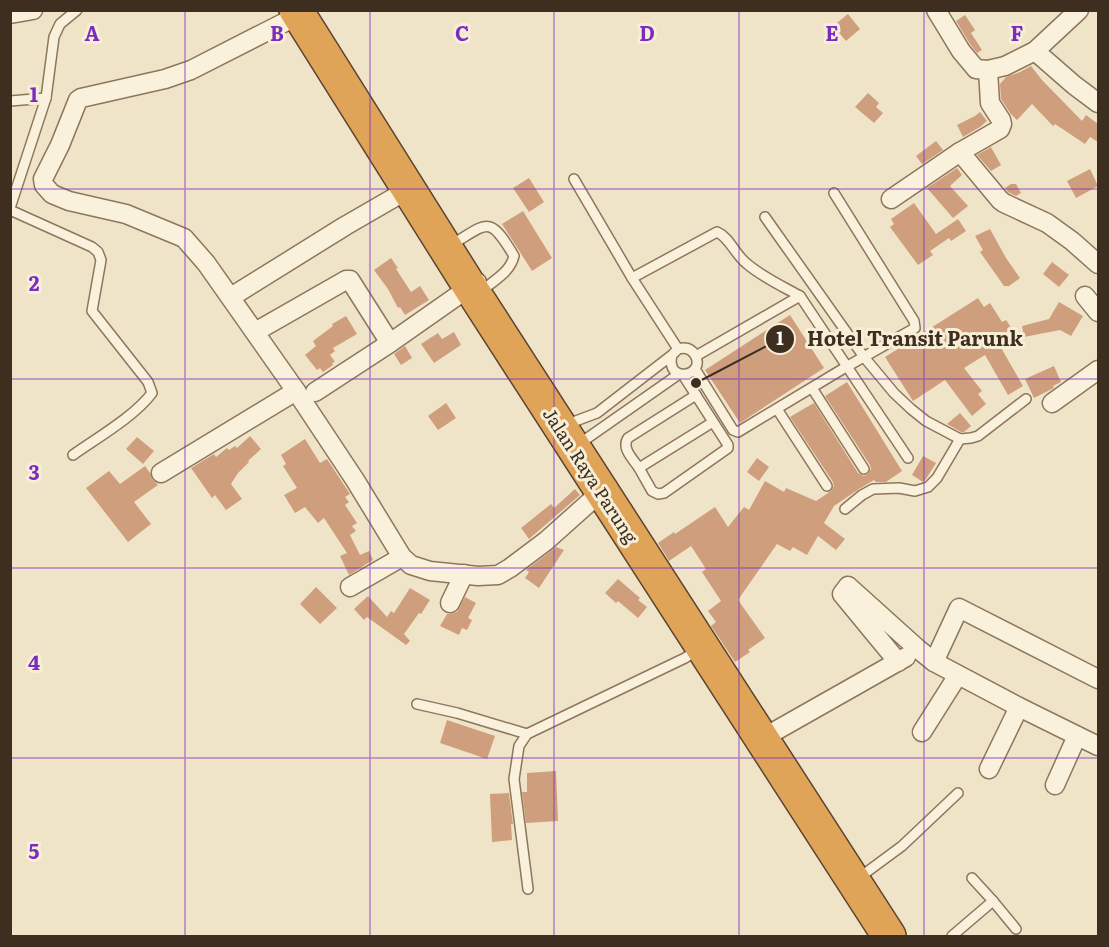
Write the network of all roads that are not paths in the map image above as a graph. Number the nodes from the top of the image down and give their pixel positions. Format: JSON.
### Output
{"nodes":[{"id":1,"x":33,"y":10,"type":"edge"},
{"id":2,"x":77,"y":10,"type":"edge"},
{"id":3,"x":936,"y":10,"type":"edge"},
{"id":4,"x":1079,"y":10,"type":"edge"},
{"id":5,"x":301,"y":12,"type":"edge"},
{"id":6,"x":10,"y":14,"type":"edge"},
{"id":7,"x":1035,"y":51,"type":"junction"},
{"id":8,"x":988,"y":70,"type":"junction"},
{"id":9,"x":46,"y":98,"type":"junction"},
{"id":10,"x":10,"y":101,"type":"edge"},
{"id":11,"x":1098,"y":103,"type":"edge"},
{"id":12,"x":960,"y":152,"type":"junction"},
{"id":13,"x":574,"y":178,"type":"dead end"},
{"id":14,"x":409,"y":189,"type":"junction"},
{"id":15,"x":834,"y":193,"type":"dead end"},
{"id":16,"x":891,"y":199,"type":"dead end"},
{"id":17,"x":10,"y":209,"type":"edge"},
{"id":18,"x":765,"y":217,"type":"dead end"},
{"id":19,"x":451,"y":245,"type":"junction"},
{"id":20,"x":1098,"y":264,"type":"edge"},
{"id":21,"x":632,"y":278,"type":"junction"},
{"id":22,"x":478,"y":286,"type":"junction"},
{"id":23,"x":800,"y":296,"type":"junction"},
{"id":24,"x":1084,"y":296,"type":"dead end"},
{"id":25,"x":231,"y":297,"type":"junction"},
{"id":26,"x":1098,"y":312,"type":"edge"},
{"id":27,"x":255,"y":332,"type":"junction"},
{"id":28,"x":390,"y":343,"type":"junction"},
{"id":29,"x":675,"y":352,"type":"junction"},
{"id":30,"x":696,"y":356,"type":"junction"},
{"id":31,"x":864,"y":357,"type":"junction"},
{"id":32,"x":846,"y":367,"type":"junction"},
{"id":33,"x":695,"y":369,"type":"junction"},
{"id":34,"x":1098,"y":370,"type":"edge"},
{"id":35,"x":681,"y":374,"type":"junction"},
{"id":36,"x":812,"y":388,"type":"junction"},
{"id":37,"x":296,"y":391,"type":"junction"},
{"id":38,"x":315,"y":392,"type":"dead end"},
{"id":39,"x":696,"y":395,"type":"junction"},
{"id":40,"x":1026,"y":399,"type":"dead end"},
{"id":41,"x":1052,"y":403,"type":"dead end"},
{"id":42,"x":777,"y":409,"type":"junction"},
{"id":43,"x":713,"y":422,"type":"junction"},
{"id":44,"x":571,"y":435,"type":"junction"},
{"id":45,"x":960,"y":439,"type":"junction"},
{"id":46,"x":72,"y":455,"type":"dead end"},
{"id":47,"x":908,"y":458,"type":"dead end"},
{"id":48,"x":639,"y":468,"type":"junction"},
{"id":49,"x":864,"y":469,"type":"dead end"},
{"id":50,"x":160,"y":473,"type":"dead end"},
{"id":51,"x":827,"y":486,"type":"dead end"},
{"id":52,"x":605,"y":489,"type":"junction"},
{"id":53,"x":845,"y":509,"type":"dead end"},
{"id":54,"x":402,"y":557,"type":"junction"},
{"id":55,"x":464,"y":574,"type":"junction"},
{"id":56,"x":350,"y":587,"type":"dead end"},
{"id":57,"x":450,"y":603,"type":"dead end"},
{"id":58,"x":702,"y":647,"type":"junction"},
{"id":59,"x":918,"y":649,"type":"junction"},
{"id":60,"x":898,"y":662,"type":"junction"},
{"id":61,"x":934,"y":662,"type":"junction"},
{"id":62,"x":958,"y":675,"type":"junction"},
{"id":63,"x":1098,"y":679,"type":"edge"},
{"id":64,"x":417,"y":704,"type":"dead end"},
{"id":65,"x":1019,"y":707,"type":"junction"},
{"id":66,"x":922,"y":732,"type":"dead end"},
{"id":67,"x":527,"y":734,"type":"junction"},
{"id":68,"x":770,"y":734,"type":"junction"},
{"id":69,"x":1077,"y":736,"type":"junction"},
{"id":70,"x":1098,"y":746,"type":"edge"},
{"id":71,"x":989,"y":769,"type":"dead end"},
{"id":72,"x":1055,"y":785,"type":"dead end"},
{"id":73,"x":958,"y":793,"type":"dead end"},
{"id":74,"x":860,"y":877,"type":"junction"},
{"id":75,"x":972,"y":878,"type":"dead end"},
{"id":76,"x":528,"y":889,"type":"dead end"},
{"id":77,"x":993,"y":902,"type":"junction"},
{"id":78,"x":1016,"y":929,"type":"dead end"},
{"id":79,"x":889,"y":936,"type":"edge"},
{"id":80,"x":897,"y":936,"type":"edge"},
{"id":81,"x":952,"y":936,"type":"edge"}],
"edges":[{"from":1,"to":6,"type":"street"},
{"from":2,"to":9,"type":"lane"},
{"from":3,"to":8,"type":"street"},
{"from":4,"to":7,"type":"street"},
{"from":5,"to":14,"type":"highway","name":"Jalan Raya Parung"},
{"from":5,"to":19,"type":"highway","name":"Jalan Raya Parung"},
{"from":5,"to":25,"type":"street"},
{"from":7,"to":8,"type":"street"},
{"from":7,"to":11,"type":"street"},
{"from":8,"to":12,"type":"street"},
{"from":9,"to":10,"type":"lane"},
{"from":9,"to":17,"type":"lane"},
{"from":12,"to":16,"type":"street"},
{"from":12,"to":20,"type":"street"},
{"from":13,"to":21,"type":"lane"},
{"from":14,"to":19,"type":"highway","name":"Jalan Raya Parung"},
{"from":14,"to":25,"type":"street"},
{"from":15,"to":31,"type":"lane"},
{"from":17,"to":46,"type":"lane"},
{"from":18,"to":31,"type":"lane"},
{"from":19,"to":22,"type":"highway","name":"Jalan Raya Parung"},
{"from":19,"to":22,"type":"lane"},
{"from":21,"to":23,"type":"lane"},
{"from":21,"to":29,"type":"lane"},
{"from":22,"to":28,"type":"street"},
{"from":22,"to":44,"type":"highway","name":"Jalan Raya Parung"},
{"from":23,"to":30,"type":"lane"},
{"from":23,"to":32,"type":"lane"},
{"from":24,"to":26,"type":"street"},
{"from":25,"to":27,"type":"street"},
{"from":27,"to":28,"type":"street"},
{"from":27,"to":37,"type":"street"},
{"from":28,"to":38,"type":"street"},
{"from":29,"to":30,"type":"lane"},
{"from":29,"to":35,"type":"lane"},
{"from":29,"to":44,"type":"lane"},
{"from":30,"to":33,"type":"lane"},
{"from":31,"to":32,"type":"lane"},
{"from":31,"to":45,"type":"lane"},
{"from":32,"to":36,"type":"lane"},
{"from":32,"to":47,"type":"lane"},
{"from":33,"to":35,"type":"lane"},
{"from":33,"to":42,"type":"lane"},
{"from":34,"to":41,"type":"street"},
{"from":35,"to":39,"type":"lane"},
{"from":35,"to":44,"type":"lane"},
{"from":36,"to":42,"type":"lane"},
{"from":36,"to":49,"type":"lane"},
{"from":37,"to":50,"type":"street"},
{"from":37,"to":54,"type":"street"},
{"from":39,"to":43,"type":"lane"},
{"from":39,"to":48,"type":"lane"},
{"from":40,"to":45,"type":"lane"},
{"from":42,"to":51,"type":"lane"},
{"from":43,"to":48,"type":"lane"},
{"from":43,"to":48,"type":"lane"},
{"from":44,"to":52,"type":"highway","name":"Jalan Raya Parung"},
{"from":45,"to":53,"type":"lane"},
{"from":52,"to":55,"type":"street"},
{"from":52,"to":58,"type":"highway","name":"Jalan Raya Parung"},
{"from":52,"to":68,"type":"highway","name":"Jalan Raya Parung"},
{"from":54,"to":55,"type":"street"},
{"from":54,"to":56,"type":"street"},
{"from":55,"to":57,"type":"street"},
{"from":58,"to":67,"type":"lane"},
{"from":58,"to":79,"type":"highway","name":"Jalan Raya Parung"},
{"from":59,"to":60,"type":"street"},
{"from":59,"to":60,"type":"street"},
{"from":59,"to":61,"type":"street"},
{"from":60,"to":68,"type":"street"},
{"from":61,"to":62,"type":"street"},
{"from":61,"to":63,"type":"street"},
{"from":62,"to":65,"type":"street"},
{"from":62,"to":66,"type":"street"},
{"from":64,"to":67,"type":"lane"},
{"from":65,"to":69,"type":"street"},
{"from":65,"to":71,"type":"street"},
{"from":67,"to":76,"type":"lane"},
{"from":68,"to":74,"type":"highway","name":"Jalan Raya Parung"},
{"from":69,"to":70,"type":"street"},
{"from":69,"to":72,"type":"street"},
{"from":73,"to":74,"type":"lane"},
{"from":74,"to":80,"type":"highway","name":"Jalan Raya Parung"},
{"from":75,"to":77,"type":"lane"},
{"from":77,"to":78,"type":"lane"},
{"from":77,"to":81,"type":"lane"}]}
